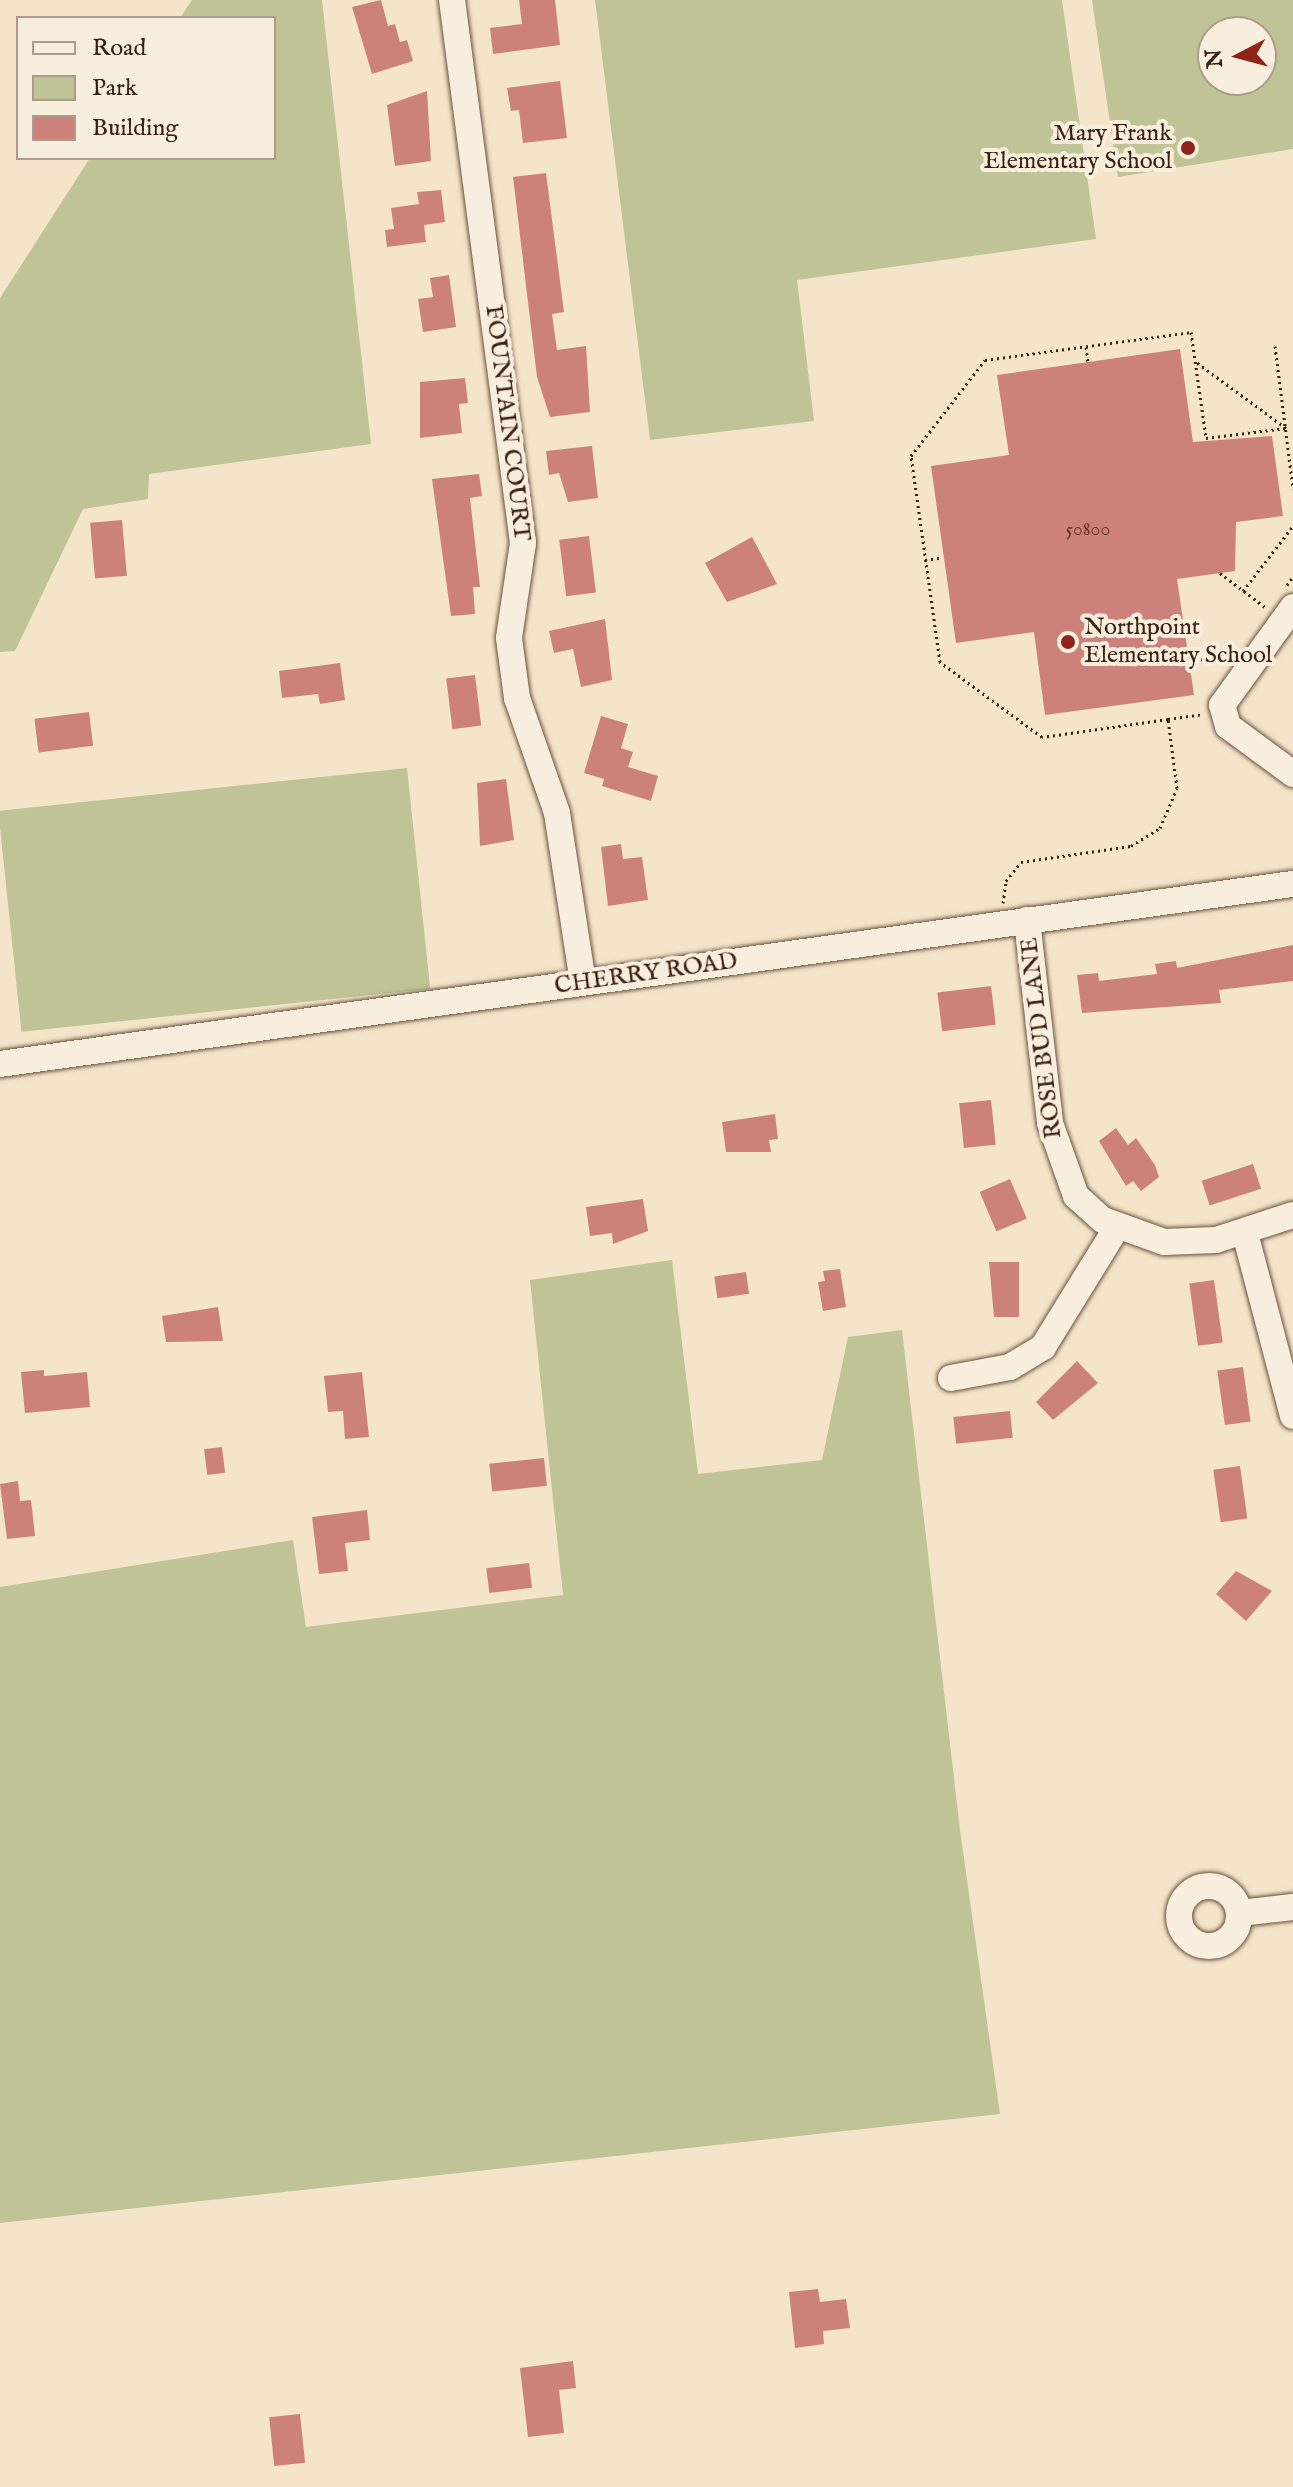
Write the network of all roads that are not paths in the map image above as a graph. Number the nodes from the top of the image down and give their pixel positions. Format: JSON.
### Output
{"nodes":[{"id":1,"x":452,"y":0,"type":"edge"},
{"id":2,"x":1280,"y":608,"type":"edge"},
{"id":3,"x":1293,"y":774,"type":"edge"},
{"id":4,"x":1293,"y":884,"type":"edge"},
{"id":5,"x":1016,"y":922,"type":"junction"},
{"id":6,"x":583,"y":982,"type":"junction"},
{"id":7,"x":0,"y":1064,"type":"edge"},
{"id":8,"x":1293,"y":1215,"type":"edge"},
{"id":9,"x":1117,"y":1227,"type":"junction"},
{"id":10,"x":1245,"y":1233,"type":"junction"},
{"id":11,"x":951,"y":1378,"type":"dead end"},
{"id":12,"x":1293,"y":1416,"type":"edge"},
{"id":13,"x":1293,"y":1907,"type":"edge"},
{"id":14,"x":1240,"y":1913,"type":"dead end"}],
"edges":[{"from":1,"to":6,"type":"street","name":"FOUNTAIN COURT"},
{"from":2,"to":3,"type":"street"},
{"from":4,"to":5,"type":"street","name":"CHERRY ROAD"},
{"from":5,"to":6,"type":"street","name":"CHERRY ROAD"},
{"from":5,"to":9,"type":"street","name":"ROSE BUD LANE"},
{"from":6,"to":7,"type":"street","name":"CHERRY ROAD"},
{"from":8,"to":10,"type":"street"},
{"from":9,"to":10,"type":"street"},
{"from":9,"to":11,"type":"street"},
{"from":10,"to":12,"type":"street"},
{"from":13,"to":14,"type":"street"}]}
